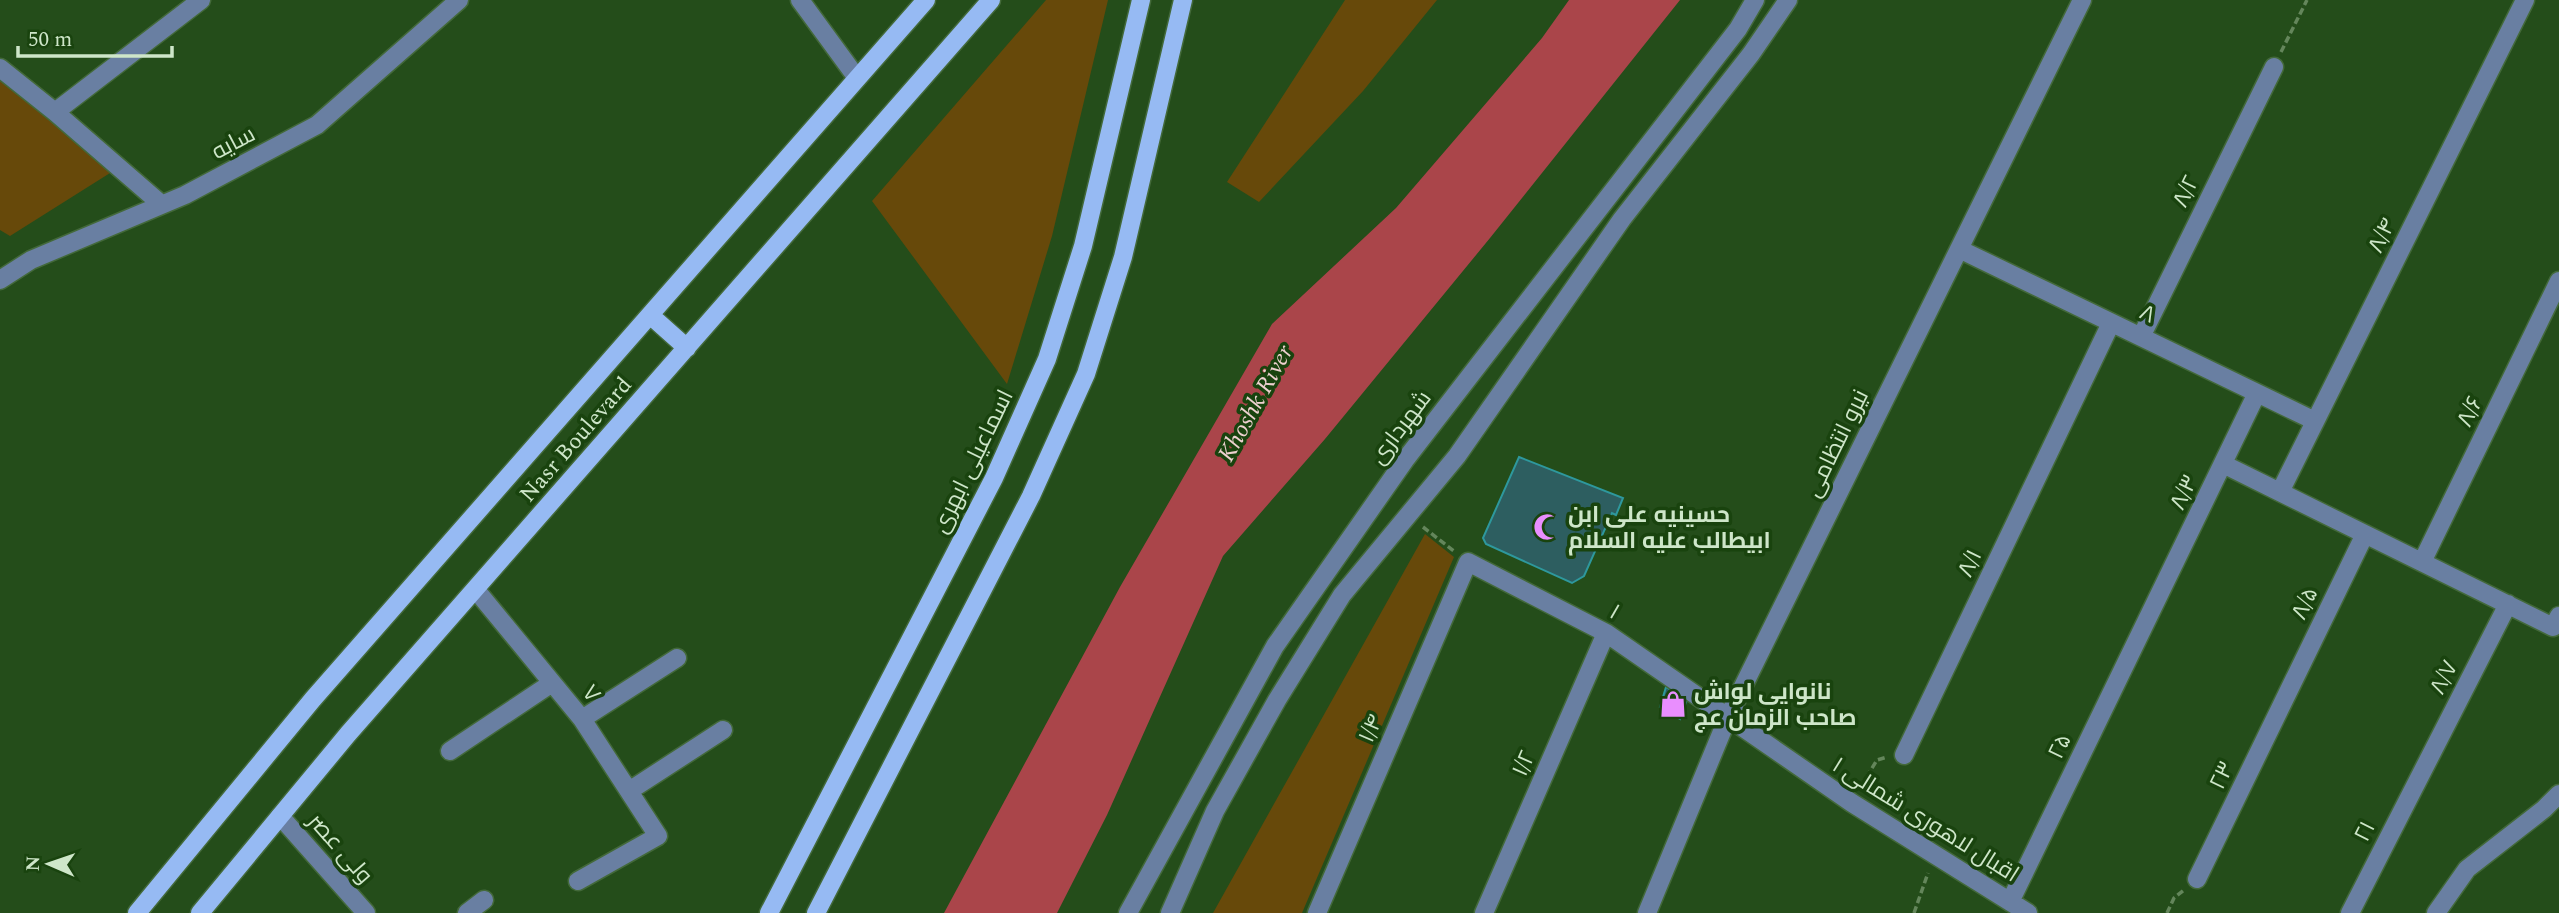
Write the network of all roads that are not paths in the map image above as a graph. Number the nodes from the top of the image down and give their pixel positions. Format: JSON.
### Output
{"nodes":[{"id":1,"x":201,"y":0,"type":"edge"},
{"id":2,"x":458,"y":0,"type":"edge"},
{"id":3,"x":800,"y":0,"type":"edge"},
{"id":4,"x":926,"y":0,"type":"edge"},
{"id":5,"x":991,"y":0,"type":"edge"},
{"id":6,"x":1141,"y":0,"type":"edge"},
{"id":7,"x":1183,"y":0,"type":"edge"},
{"id":8,"x":1755,"y":0,"type":"edge"},
{"id":9,"x":1788,"y":0,"type":"edge"},
{"id":10,"x":2082,"y":0,"type":"edge"},
{"id":11,"x":2525,"y":0,"type":"edge"},
{"id":12,"x":2274,"y":67,"type":"road end"},
{"id":13,"x":0,"y":68,"type":"edge"},
{"id":14,"x":857,"y":78,"type":"junction"},
{"id":15,"x":55,"y":111,"type":"junction"},
{"id":16,"x":161,"y":204,"type":"junction"},
{"id":17,"x":1959,"y":249,"type":"junction"},
{"id":18,"x":1,"y":278,"type":"edge"},
{"id":19,"x":2559,"y":281,"type":"edge"},
{"id":20,"x":650,"y":315,"type":"junction"},
{"id":21,"x":2111,"y":323,"type":"junction"},
{"id":22,"x":2141,"y":337,"type":"junction"},
{"id":23,"x":687,"y":348,"type":"junction"},
{"id":24,"x":2257,"y":393,"type":"junction"},
{"id":25,"x":2315,"y":421,"type":"junction"},
{"id":26,"x":2223,"y":464,"type":"junction"},
{"id":27,"x":2280,"y":492,"type":"junction"},
{"id":28,"x":2365,"y":534,"type":"junction"},
{"id":29,"x":1468,"y":562,"type":"joint"},
{"id":30,"x":2422,"y":562,"type":"junction"},
{"id":31,"x":476,"y":590,"type":"junction"},
{"id":32,"x":2508,"y":604,"type":"junction"},
{"id":33,"x":2151,"y":611,"type":"joint"},
{"id":34,"x":2556,"y":621,"type":"edge"},
{"id":35,"x":1606,"y":633,"type":"junction"},
{"id":36,"x":677,"y":658,"type":"dead end"},
{"id":37,"x":552,"y":683,"type":"junction"},
{"id":38,"x":2288,"y":693,"type":"joint"},
{"id":39,"x":1728,"y":717,"type":"junction"},
{"id":40,"x":582,"y":719,"type":"junction"},
{"id":41,"x":723,"y":730,"type":"dead end"},
{"id":42,"x":450,"y":751,"type":"dead end"},
{"id":43,"x":1904,"y":755,"type":"road end"},
{"id":44,"x":2422,"y":772,"type":"joint"},
{"id":45,"x":629,"y":791,"type":"junction"},
{"id":46,"x":2559,"y":794,"type":"edge"},
{"id":47,"x":280,"y":816,"type":"junction"},
{"id":48,"x":2197,"y":879,"type":"road end"},
{"id":49,"x":578,"y":881,"type":"dead end"},
{"id":50,"x":484,"y":900,"type":"dead end"},
{"id":51,"x":2010,"y":902,"type":"junction"},
{"id":52,"x":137,"y":913,"type":"edge"},
{"id":53,"x":200,"y":913,"type":"edge"},
{"id":54,"x":366,"y":913,"type":"edge"},
{"id":55,"x":467,"y":913,"type":"edge"},
{"id":56,"x":769,"y":913,"type":"edge"},
{"id":57,"x":816,"y":913,"type":"edge"},
{"id":58,"x":1128,"y":913,"type":"edge"},
{"id":59,"x":1170,"y":913,"type":"edge"},
{"id":60,"x":1317,"y":913,"type":"edge"},
{"id":61,"x":1484,"y":913,"type":"edge"},
{"id":62,"x":1647,"y":913,"type":"edge"},
{"id":63,"x":2028,"y":913,"type":"edge"},
{"id":64,"x":2350,"y":913,"type":"edge"},
{"id":65,"x":2436,"y":913,"type":"edge"}],
"edges":[{"from":1,"to":15,"type":"street"},
{"from":2,"to":16,"type":"street","name":"سایه"},
{"from":3,"to":14,"type":"street"},
{"from":4,"to":14,"type":"main road","name":"Nasr Boulevard"},
{"from":5,"to":23,"type":"main road","name":"Nasr Boulevard"},
{"from":6,"to":56,"type":"main road","name":"اسماعیلی ابهری"},
{"from":7,"to":57,"type":"main road"},
{"from":8,"to":58,"type":"street","name":"شهرداری"},
{"from":9,"to":59,"type":"street"},
{"from":10,"to":17,"type":"street","name":"نیرو انتظامی"},
{"from":11,"to":25,"type":"street","name":"۸/۴"},
{"from":12,"to":22,"type":"street","name":"۸/۲"},
{"from":13,"to":15,"type":"street"},
{"from":14,"to":20,"type":"main road","name":"Nasr Boulevard"},
{"from":15,"to":16,"type":"street"},
{"from":16,"to":18,"type":"street","name":"سایه"},
{"from":17,"to":21,"type":"street","name":"۸"},
{"from":17,"to":39,"type":"street","name":"نیرو انتظامی"},
{"from":19,"to":30,"type":"street","name":"۸/۶"},
{"from":20,"to":23,"type":"main road"},
{"from":20,"to":52,"type":"main road","name":"Nasr Boulevard"},
{"from":21,"to":22,"type":"street","name":"۸"},
{"from":21,"to":43,"type":"street","name":"۸/۱"},
{"from":22,"to":24,"type":"street","name":"۸"},
{"from":23,"to":31,"type":"main road","name":"Nasr Boulevard"},
{"from":24,"to":25,"type":"street","name":"۸"},
{"from":24,"to":26,"type":"street","name":"۸/۳"},
{"from":25,"to":27,"type":"street","name":"۸/۴"},
{"from":26,"to":27,"type":"street"},
{"from":26,"to":33,"type":"street","name":"۸/۳"},
{"from":27,"to":28,"type":"street"},
{"from":28,"to":30,"type":"street"},
{"from":28,"to":38,"type":"street","name":"۸/۵"},
{"from":29,"to":35,"type":"street","name":"۱"},
{"from":29,"to":60,"type":"street","name":"۱/۴"},
{"from":30,"to":32,"type":"street"},
{"from":31,"to":37,"type":"street","name":"۷"},
{"from":31,"to":47,"type":"main road","name":"Nasr Boulevard"},
{"from":32,"to":34,"type":"street"},
{"from":32,"to":44,"type":"street","name":"۸/۷"},
{"from":33,"to":51,"type":"street","name":"۲۵"},
{"from":35,"to":39,"type":"street","name":"۱"},
{"from":35,"to":61,"type":"street","name":"۱/۲"},
{"from":36,"to":40,"type":"street"},
{"from":37,"to":40,"type":"street","name":"۷"},
{"from":37,"to":42,"type":"street"},
{"from":38,"to":48,"type":"street","name":"۲۳"},
{"from":39,"to":51,"type":"street","name":"اقبال لاهوری شمالی ۱"},
{"from":39,"to":62,"type":"street","name":"نیرو انتظامی"},
{"from":40,"to":45,"type":"street","name":"۷"},
{"from":41,"to":45,"type":"street"},
{"from":44,"to":64,"type":"street","name":"۲۱"},
{"from":45,"to":49,"type":"street","name":"۷"},
{"from":46,"to":65,"type":"street"},
{"from":47,"to":53,"type":"main road","name":"Nasr Boulevard"},
{"from":47,"to":54,"type":"street","name":"ولی عصر"},
{"from":50,"to":55,"type":"street"},
{"from":51,"to":63,"type":"street","name":"اقبال لاهوری شمالی ۱"}]}
